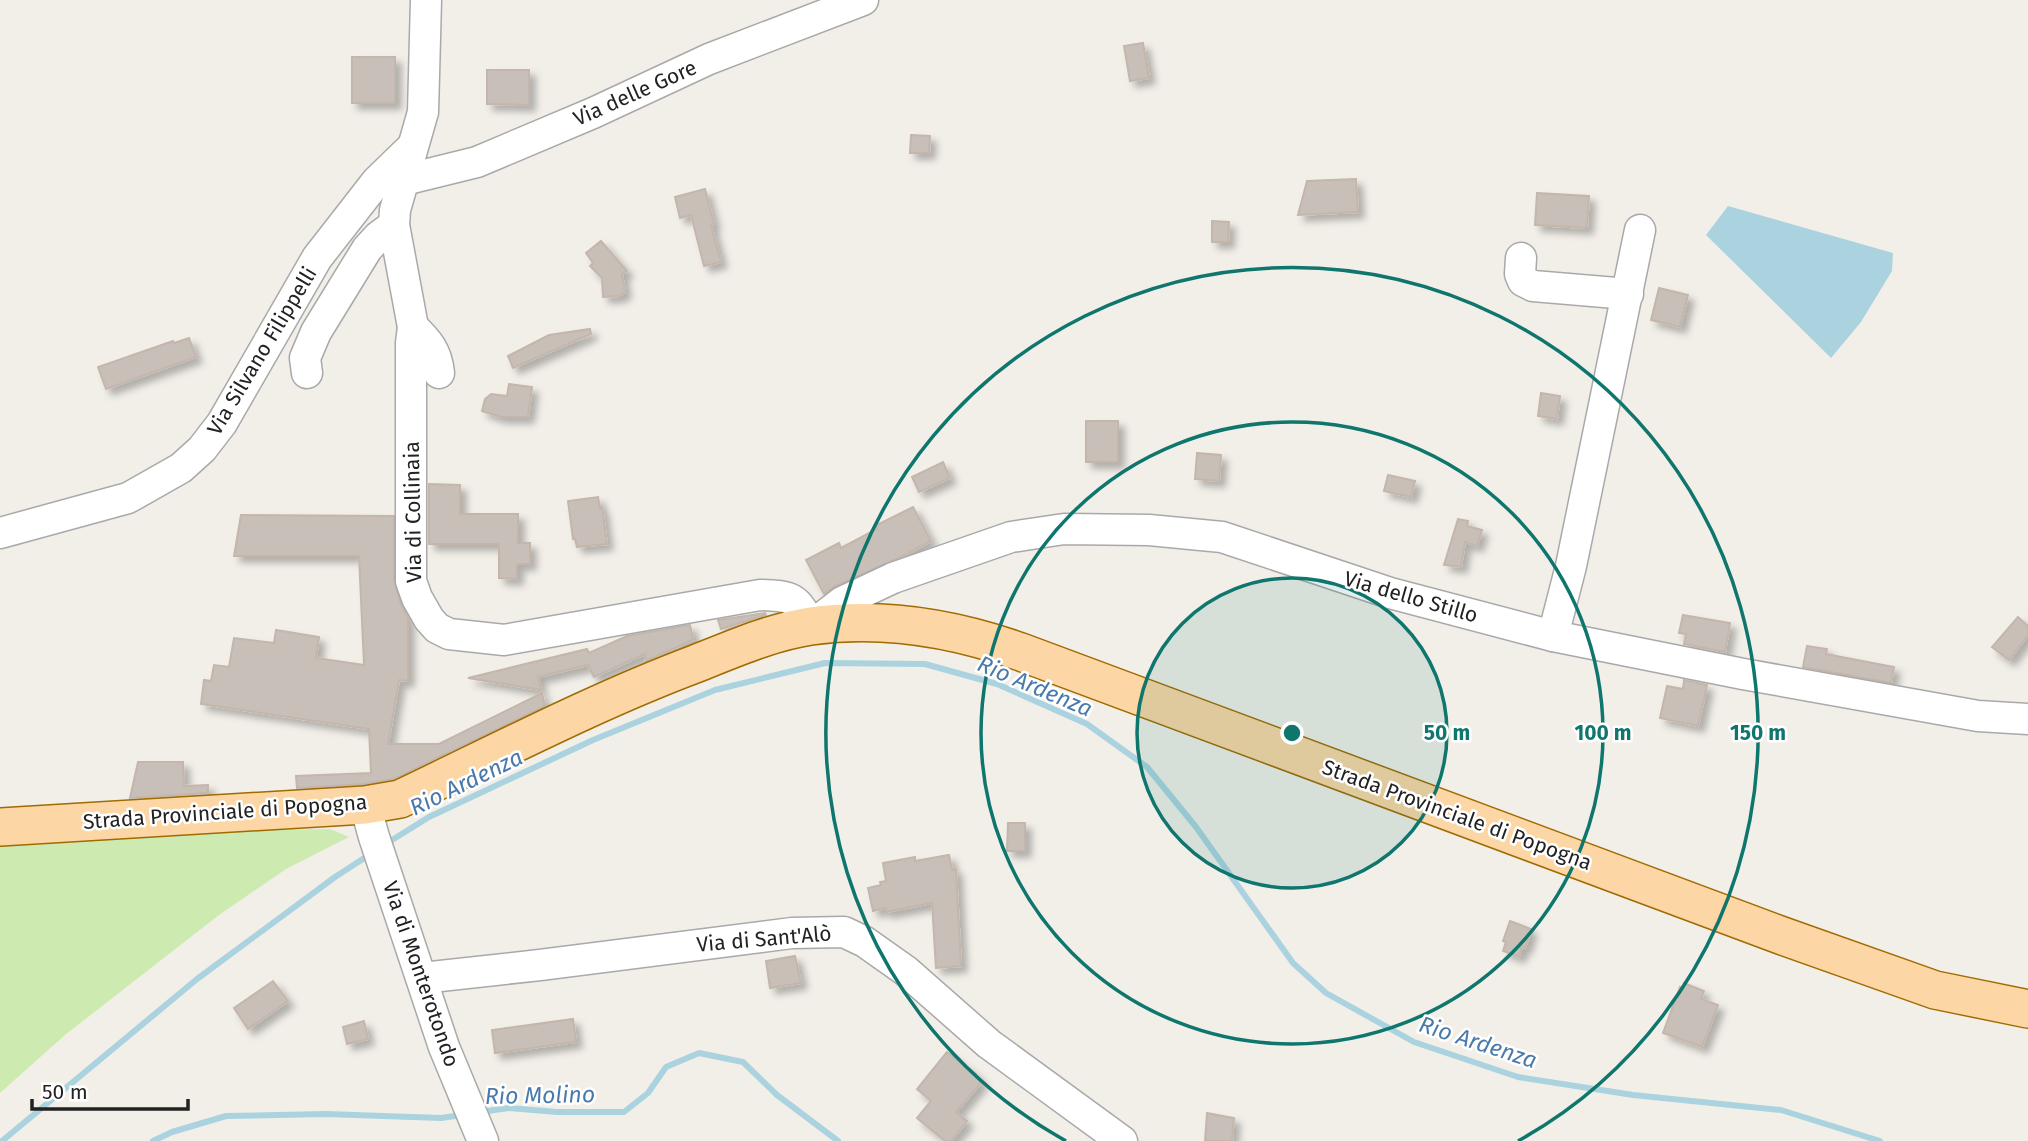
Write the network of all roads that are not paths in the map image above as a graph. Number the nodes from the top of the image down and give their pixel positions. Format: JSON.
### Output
{"nodes":[{"id":1,"x":426,"y":0,"type":"edge"},
{"id":2,"x":863,"y":0,"type":"edge"},
{"id":3,"x":411,"y":148,"type":"junction"},
{"id":4,"x":404,"y":180,"type":"junction"},
{"id":5,"x":1640,"y":230,"type":"dead end"},
{"id":6,"x":404,"y":239,"type":"junction"},
{"id":7,"x":1521,"y":258,"type":"dead end"},
{"id":8,"x":1628,"y":294,"type":"junction"},
{"id":9,"x":413,"y":327,"type":"junction"},
{"id":10,"x":307,"y":373,"type":"dead end"},
{"id":11,"x":439,"y":373,"type":"dead end"},
{"id":12,"x":0,"y":533,"type":"edge"},
{"id":13,"x":811,"y":626,"type":"junction"},
{"id":14,"x":1553,"y":636,"type":"junction"},
{"id":15,"x":2028,"y":719,"type":"edge"},
{"id":16,"x":0,"y":827,"type":"edge"},
{"id":17,"x":374,"y":835,"type":"junction"},
{"id":18,"x":422,"y":978,"type":"junction"},
{"id":19,"x":2028,"y":1009,"type":"edge"},
{"id":20,"x":480,"y":1135,"type":"edge"},
{"id":21,"x":1122,"y":1141,"type":"edge"}],
"edges":[{"from":1,"to":3,"type":"street","name":"Via di Collinaia"},
{"from":2,"to":4,"type":"street","name":"Via delle Gore"},
{"from":3,"to":4,"type":"street","name":"Via di Collinaia"},
{"from":3,"to":12,"type":"street","name":"Via Silvano Filippelli"},
{"from":4,"to":6,"type":"street","name":"Via di Collinaia"},
{"from":5,"to":8,"type":"street"},
{"from":6,"to":9,"type":"street","name":"Via di Collinaia"},
{"from":6,"to":10,"type":"street"},
{"from":7,"to":8,"type":"street"},
{"from":8,"to":14,"type":"street"},
{"from":9,"to":11,"type":"street"},
{"from":9,"to":13,"type":"street","name":"Via di Collinaia"},
{"from":13,"to":14,"type":"street","name":"Via dello Stillo"},
{"from":13,"to":17,"type":"main road","name":"Strada Provinciale di Popogna"},
{"from":13,"to":19,"type":"main road","name":"Strada Provinciale di Popogna"},
{"from":14,"to":15,"type":"street","name":"Via dello Stillo"},
{"from":16,"to":17,"type":"main road","name":"Strada Provinciale di Popogna"},
{"from":17,"to":18,"type":"street","name":"Via di Monterotondo"},
{"from":18,"to":20,"type":"street","name":"Via di Monterotondo"},
{"from":18,"to":21,"type":"street","name":"Via di Sant'Alò"}]}
